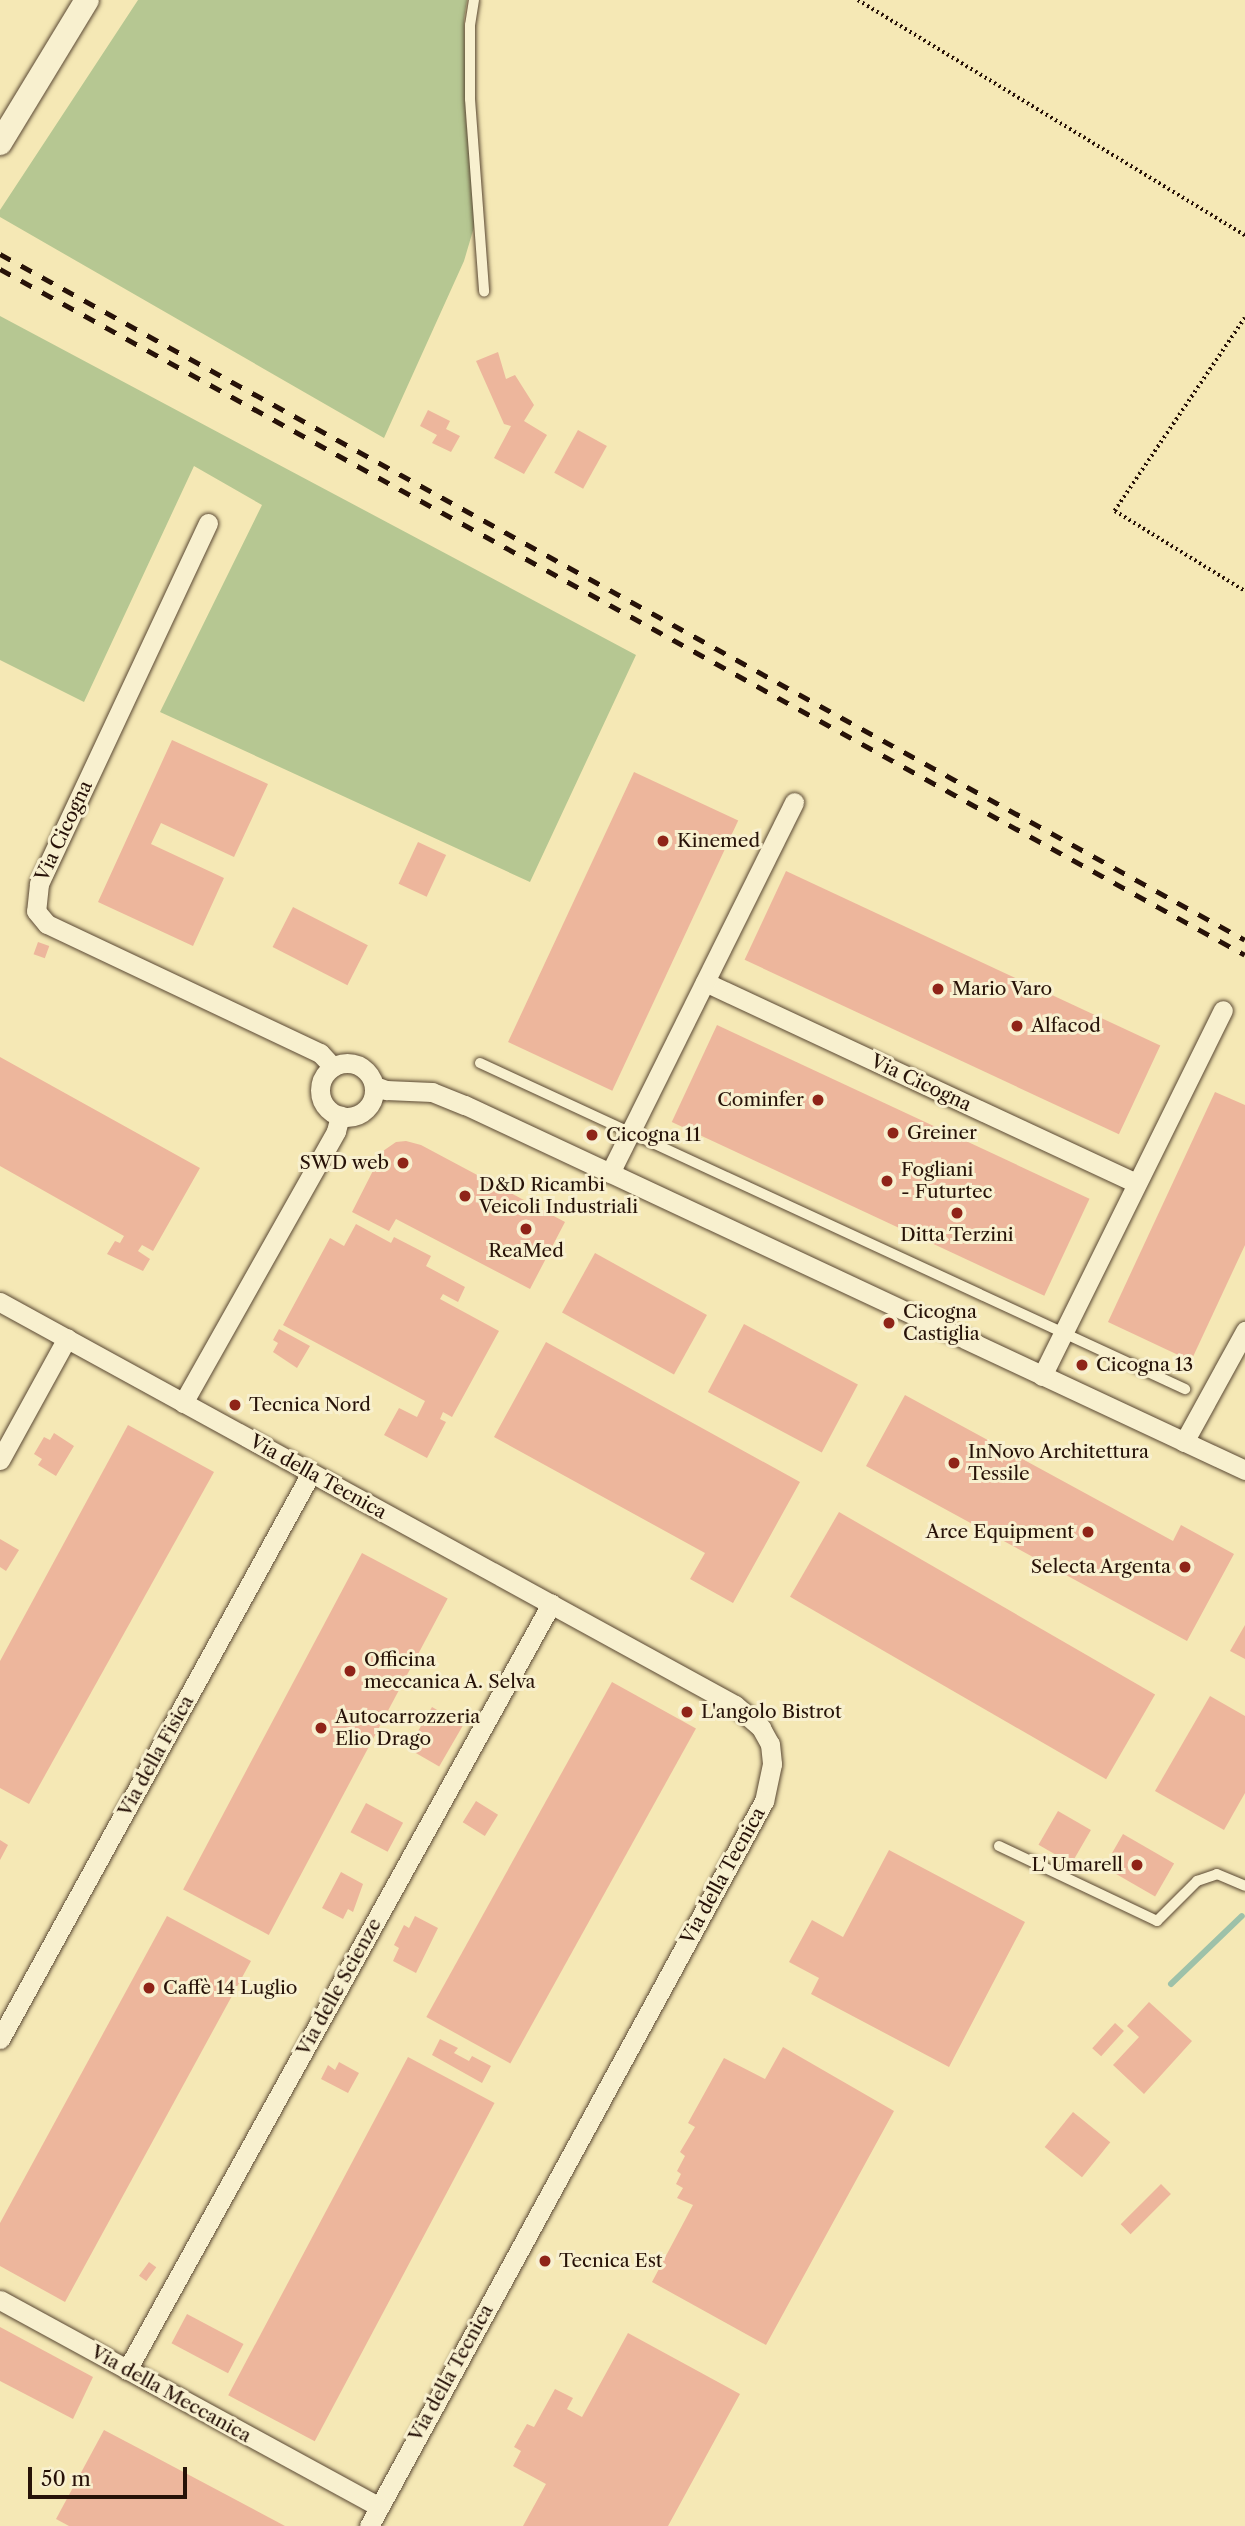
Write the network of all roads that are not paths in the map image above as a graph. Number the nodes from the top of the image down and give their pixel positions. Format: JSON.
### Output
{"nodes":[{"id":1,"x":87,"y":0,"type":"edge"},
{"id":2,"x":474,"y":0,"type":"edge"},
{"id":3,"x":0,"y":143,"type":"edge"},
{"id":4,"x":484,"y":291,"type":"dead end"},
{"id":5,"x":208,"y":523,"type":"dead end"},
{"id":6,"x":794,"y":802,"type":"dead end"},
{"id":7,"x":705,"y":982,"type":"junction"},
{"id":8,"x":1223,"y":1010,"type":"dead end"},
{"id":9,"x":480,"y":1063,"type":"dead end"},
{"id":10,"x":332,"y":1067,"type":"junction"},
{"id":11,"x":375,"y":1086,"type":"junction"},
{"id":12,"x":340,"y":1116,"type":"junction"},
{"id":13,"x":630,"y":1133,"type":"junction"},
{"id":14,"x":610,"y":1173,"type":"junction"},
{"id":15,"x":1137,"y":1183,"type":"junction"},
{"id":16,"x":0,"y":1302,"type":"edge"},
{"id":17,"x":1245,"y":1331,"type":"edge"},
{"id":18,"x":1063,"y":1333,"type":"junction"},
{"id":19,"x":67,"y":1338,"type":"junction"},
{"id":20,"x":1042,"y":1376,"type":"junction"},
{"id":21,"x":1185,"y":1389,"type":"dead end"},
{"id":22,"x":183,"y":1402,"type":"junction"},
{"id":23,"x":1184,"y":1442,"type":"junction"},
{"id":24,"x":0,"y":1460,"type":"edge"},
{"id":25,"x":1245,"y":1470,"type":"edge"},
{"id":26,"x":311,"y":1473,"type":"junction"},
{"id":27,"x":551,"y":1604,"type":"junction"},
{"id":28,"x":999,"y":1846,"type":"dead end"},
{"id":29,"x":1245,"y":1886,"type":"edge"},
{"id":30,"x":0,"y":2039,"type":"edge"},
{"id":31,"x":0,"y":2300,"type":"edge"},
{"id":32,"x":127,"y":2370,"type":"junction"},
{"id":33,"x":379,"y":2507,"type":"junction"},
{"id":34,"x":369,"y":2526,"type":"edge"}],
"edges":[{"from":1,"to":3,"type":"street"},
{"from":2,"to":4,"type":"lane"},
{"from":5,"to":10,"type":"street","name":"Via Cicogna"},
{"from":6,"to":7,"type":"street"},
{"from":7,"to":13,"type":"street"},
{"from":7,"to":15,"type":"street","name":"Via Cicogna"},
{"from":8,"to":15,"type":"street"},
{"from":9,"to":13,"type":"lane"},
{"from":10,"to":11,"type":"street"},
{"from":10,"to":12,"type":"street"},
{"from":11,"to":12,"type":"street"},
{"from":11,"to":14,"type":"street"},
{"from":12,"to":22,"type":"street"},
{"from":13,"to":14,"type":"street"},
{"from":13,"to":18,"type":"lane"},
{"from":14,"to":20,"type":"street"},
{"from":15,"to":18,"type":"street"},
{"from":16,"to":19,"type":"street","name":"Via della Tecnica"},
{"from":17,"to":23,"type":"street"},
{"from":18,"to":20,"type":"street"},
{"from":18,"to":21,"type":"lane"},
{"from":19,"to":22,"type":"street","name":"Via della Tecnica"},
{"from":19,"to":24,"type":"street"},
{"from":20,"to":23,"type":"street"},
{"from":22,"to":26,"type":"street","name":"Via della Tecnica"},
{"from":23,"to":25,"type":"street"},
{"from":26,"to":27,"type":"street","name":"Via della Tecnica"},
{"from":26,"to":30,"type":"street","name":"Via della Fisica"},
{"from":27,"to":32,"type":"street","name":"Via delle Scienze"},
{"from":27,"to":33,"type":"street","name":"Via della Tecnica"},
{"from":28,"to":29,"type":"lane"},
{"from":31,"to":32,"type":"street","name":"Via della Meccanica"},
{"from":32,"to":33,"type":"street","name":"Via della Meccanica"},
{"from":33,"to":34,"type":"street","name":"Via della Tecnica"}]}
